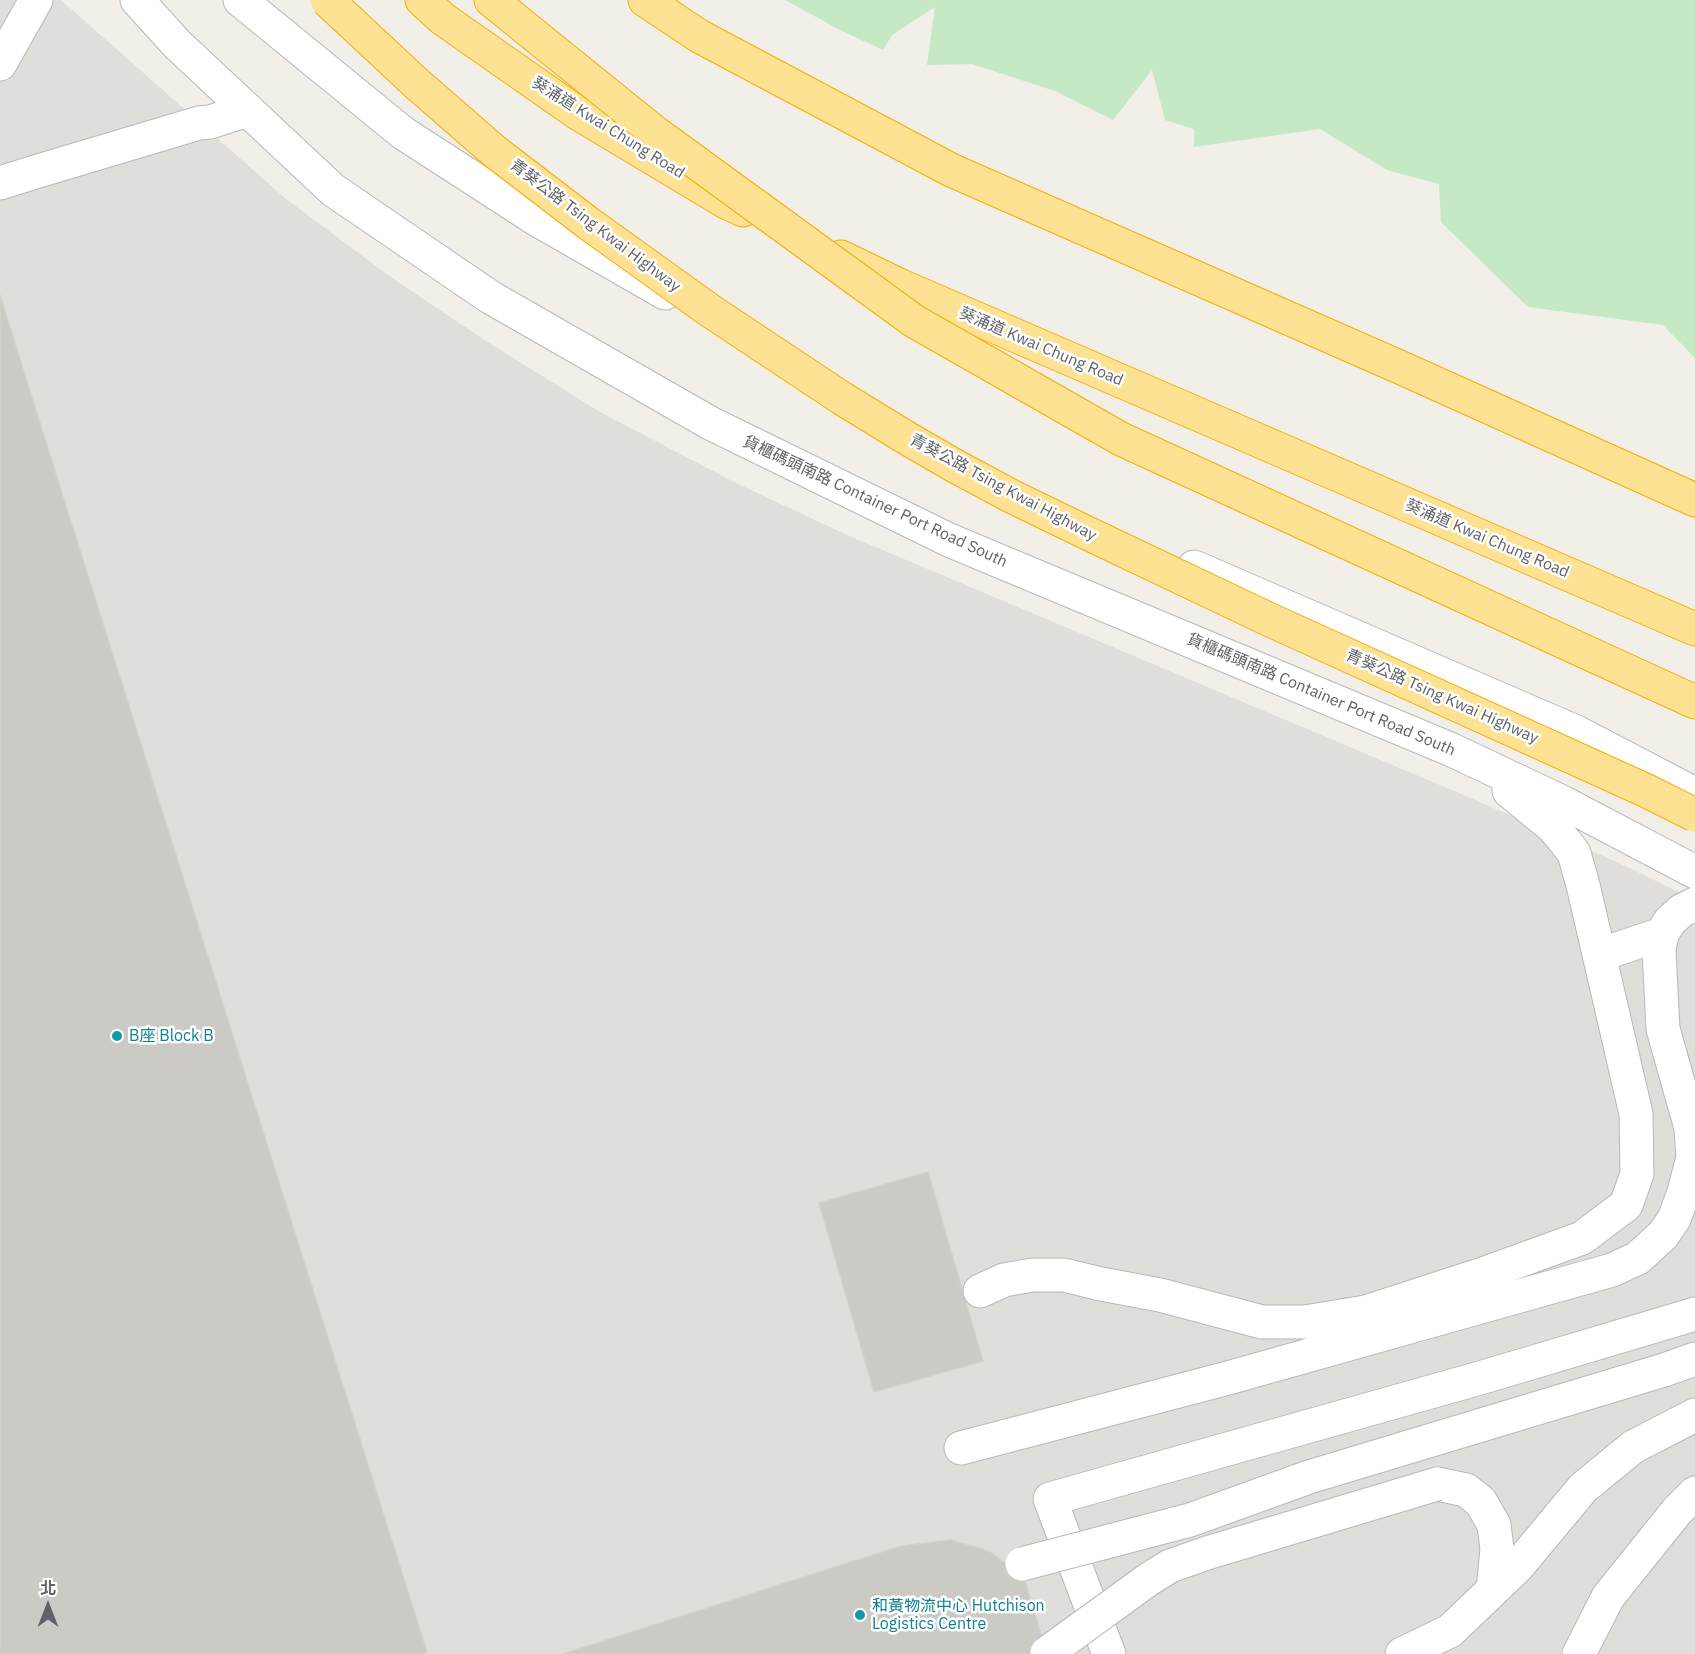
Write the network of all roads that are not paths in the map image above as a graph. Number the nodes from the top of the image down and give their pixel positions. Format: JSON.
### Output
{"nodes":[{"id":1,"x":36,"y":0,"type":"edge"},
{"id":2,"x":137,"y":0,"type":"edge"},
{"id":3,"x":240,"y":0,"type":"edge"},
{"id":4,"x":327,"y":0,"type":"edge"},
{"id":5,"x":422,"y":0,"type":"edge"},
{"id":6,"x":491,"y":0,"type":"edge"},
{"id":7,"x":508,"y":0,"type":"edge"},
{"id":8,"x":645,"y":0,"type":"edge"},
{"id":9,"x":533,"y":34,"type":"junction"},
{"id":10,"x":0,"y":64,"type":"edge"},
{"id":11,"x":248,"y":110,"type":"junction"},
{"id":12,"x":0,"y":183,"type":"edge"},
{"id":13,"x":1695,"y":500,"type":"edge"},
{"id":14,"x":1695,"y":628,"type":"edge"},
{"id":15,"x":1695,"y":702,"type":"edge"},
{"id":16,"x":1452,"y":750,"type":"junction"},
{"id":17,"x":1695,"y":794,"type":"edge"},
{"id":18,"x":1695,"y":815,"type":"edge"},
{"id":19,"x":1695,"y":872,"type":"edge"},
{"id":20,"x":1695,"y":904,"type":"edge"},
{"id":21,"x":1662,"y":934,"type":"junction"},
{"id":22,"x":1599,"y":955,"type":"junction"},
{"id":23,"x":980,"y":1291,"type":"dead end"},
{"id":24,"x":1695,"y":1314,"type":"edge"},
{"id":25,"x":1695,"y":1359,"type":"edge"},
{"id":26,"x":1695,"y":1415,"type":"edge"},
{"id":27,"x":961,"y":1448,"type":"dead end"},
{"id":28,"x":1695,"y":1493,"type":"edge"},
{"id":29,"x":1022,"y":1564,"type":"dead end"},
{"id":30,"x":1493,"y":1590,"type":"junction"},
{"id":31,"x":1047,"y":1653,"type":"edge"},
{"id":32,"x":1405,"y":1653,"type":"edge"},
{"id":33,"x":1109,"y":1654,"type":"edge"},
{"id":34,"x":1579,"y":1654,"type":"edge"}],
"edges":[{"from":1,"to":10,"type":"street"},
{"from":2,"to":11,"type":"street","name":"貨櫃碼頭南路 Container Port Road South"},
{"from":3,"to":17,"type":"street"},
{"from":4,"to":18,"type":"highway","name":"青葵公路 Tsing Kwai Highway","bridge":true},
{"from":5,"to":14,"type":"highway","name":"葵涌道 Kwai Chung Road"},
{"from":6,"to":9,"type":"highway"},
{"from":7,"to":9,"type":"highway"},
{"from":8,"to":13,"type":"highway"},
{"from":9,"to":15,"type":"highway","bridge":true},
{"from":11,"to":12,"type":"street"},
{"from":11,"to":16,"type":"street","name":"貨櫃碼頭南路 Container Port Road South"},
{"from":16,"to":19,"type":"street","name":"貨櫃碼頭南路 Container Port Road South"},
{"from":16,"to":22,"type":"street"},
{"from":20,"to":21,"type":"street"},
{"from":21,"to":22,"type":"street"},
{"from":21,"to":27,"type":"street"},
{"from":22,"to":23,"type":"street"},
{"from":24,"to":33,"type":"street"},
{"from":25,"to":29,"type":"street","bridge":true},
{"from":26,"to":30,"type":"street"},
{"from":28,"to":34,"type":"street"},
{"from":30,"to":31,"type":"street","bridge":true},
{"from":30,"to":32,"type":"street"}]}
